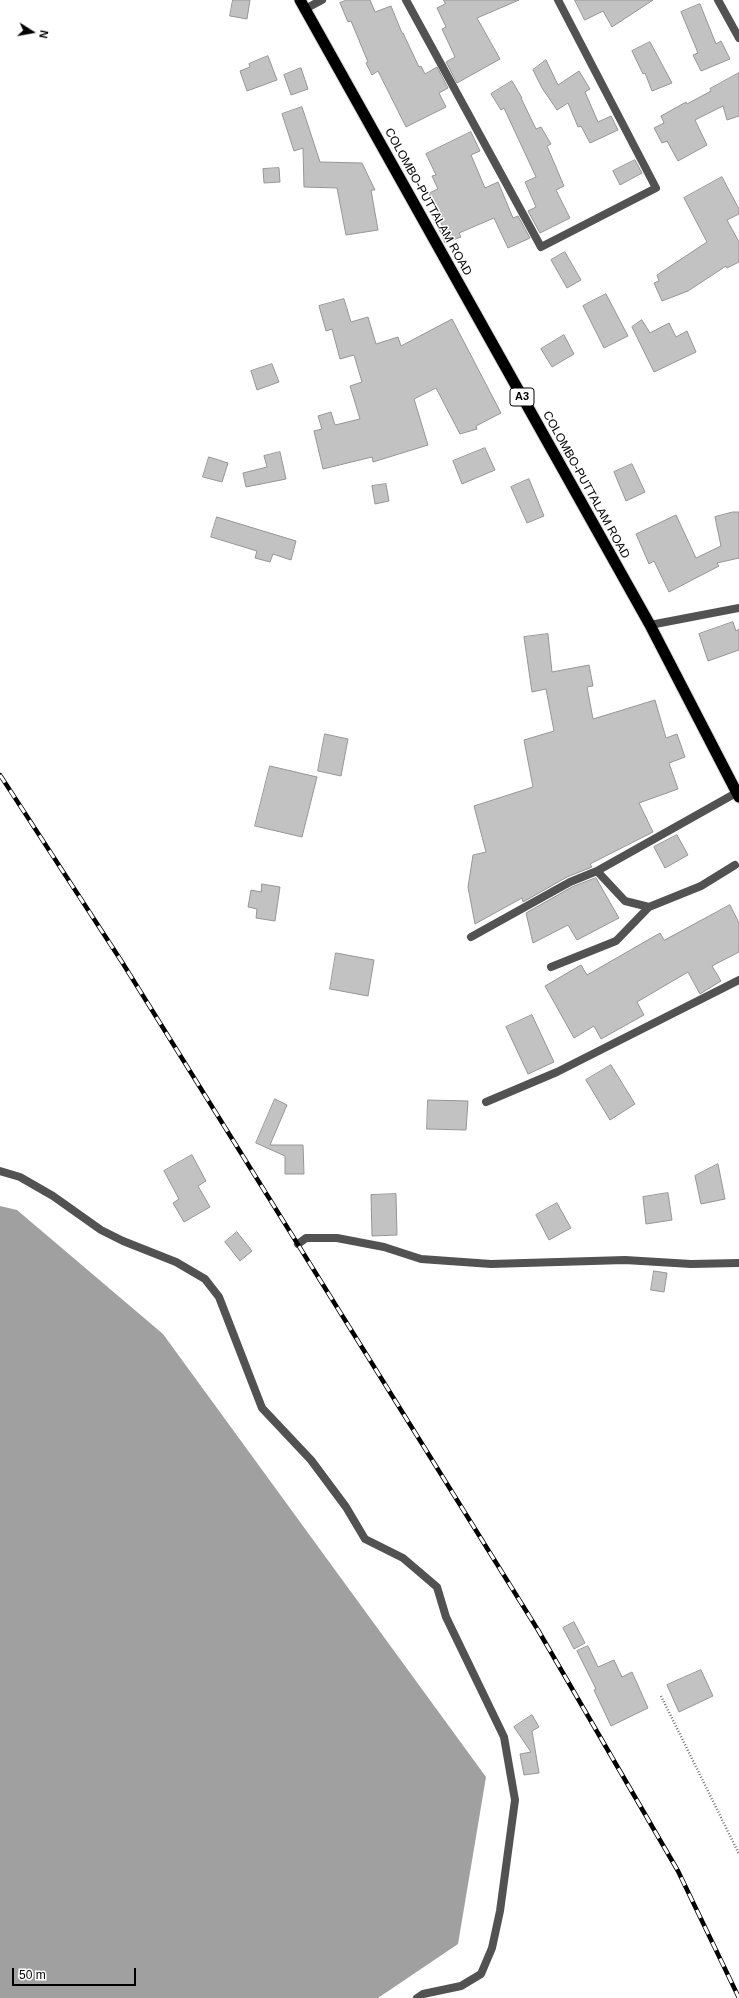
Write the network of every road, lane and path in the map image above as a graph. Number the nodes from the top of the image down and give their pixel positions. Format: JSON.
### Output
{"nodes":[{"id":1,"x":322,"y":0,"type":"edge"},
{"id":2,"x":406,"y":0,"type":"edge"},
{"id":3,"x":558,"y":0,"type":"edge"},
{"id":4,"x":718,"y":0,"type":"edge"},
{"id":5,"x":303,"y":4,"type":"edge"},
{"id":6,"x":739,"y":38,"type":"edge"},
{"id":7,"x":739,"y":608,"type":"edge"},
{"id":8,"x":650,"y":625,"type":"junction"},
{"id":9,"x":738,"y":795,"type":"edge"},
{"id":10,"x":735,"y":865,"type":"dead end"},
{"id":11,"x":596,"y":871,"type":"junction"},
{"id":12,"x":649,"y":907,"type":"junction"},
{"id":13,"x":471,"y":937,"type":"dead end"},
{"id":14,"x":551,"y":967,"type":"dead end"},
{"id":15,"x":739,"y":980,"type":"edge"},
{"id":16,"x":486,"y":1102,"type":"dead end"},
{"id":17,"x":0,"y":1171,"type":"edge"},
{"id":18,"x":298,"y":1244,"type":"dead end"},
{"id":19,"x":739,"y":1263,"type":"edge"},
{"id":20,"x":661,"y":1696,"type":"dead end"},
{"id":21,"x":739,"y":1854,"type":"edge"},
{"id":22,"x":417,"y":1998,"type":"edge"}],
"edges":[{"from":1,"to":5,"type":"street"},
{"from":2,"to":3,"type":"street"},
{"from":4,"to":6,"type":"street"},
{"from":5,"to":8,"type":"highway","name":"COLOMBO-PUTTALAM ROAD","number":"A3"},
{"from":7,"to":8,"type":"street"},
{"from":8,"to":9,"type":"highway","name":"COLOMBO-PUTTALAM ROAD","number":"A3"},
{"from":9,"to":11,"type":"street"},
{"from":10,"to":12,"type":"street"},
{"from":11,"to":12,"type":"street"},
{"from":11,"to":13,"type":"street"},
{"from":12,"to":14,"type":"street"},
{"from":15,"to":16,"type":"street"},
{"from":17,"to":22,"type":"street"},
{"from":18,"to":19,"type":"street"},
{"from":20,"to":21,"type":"path"}]}
